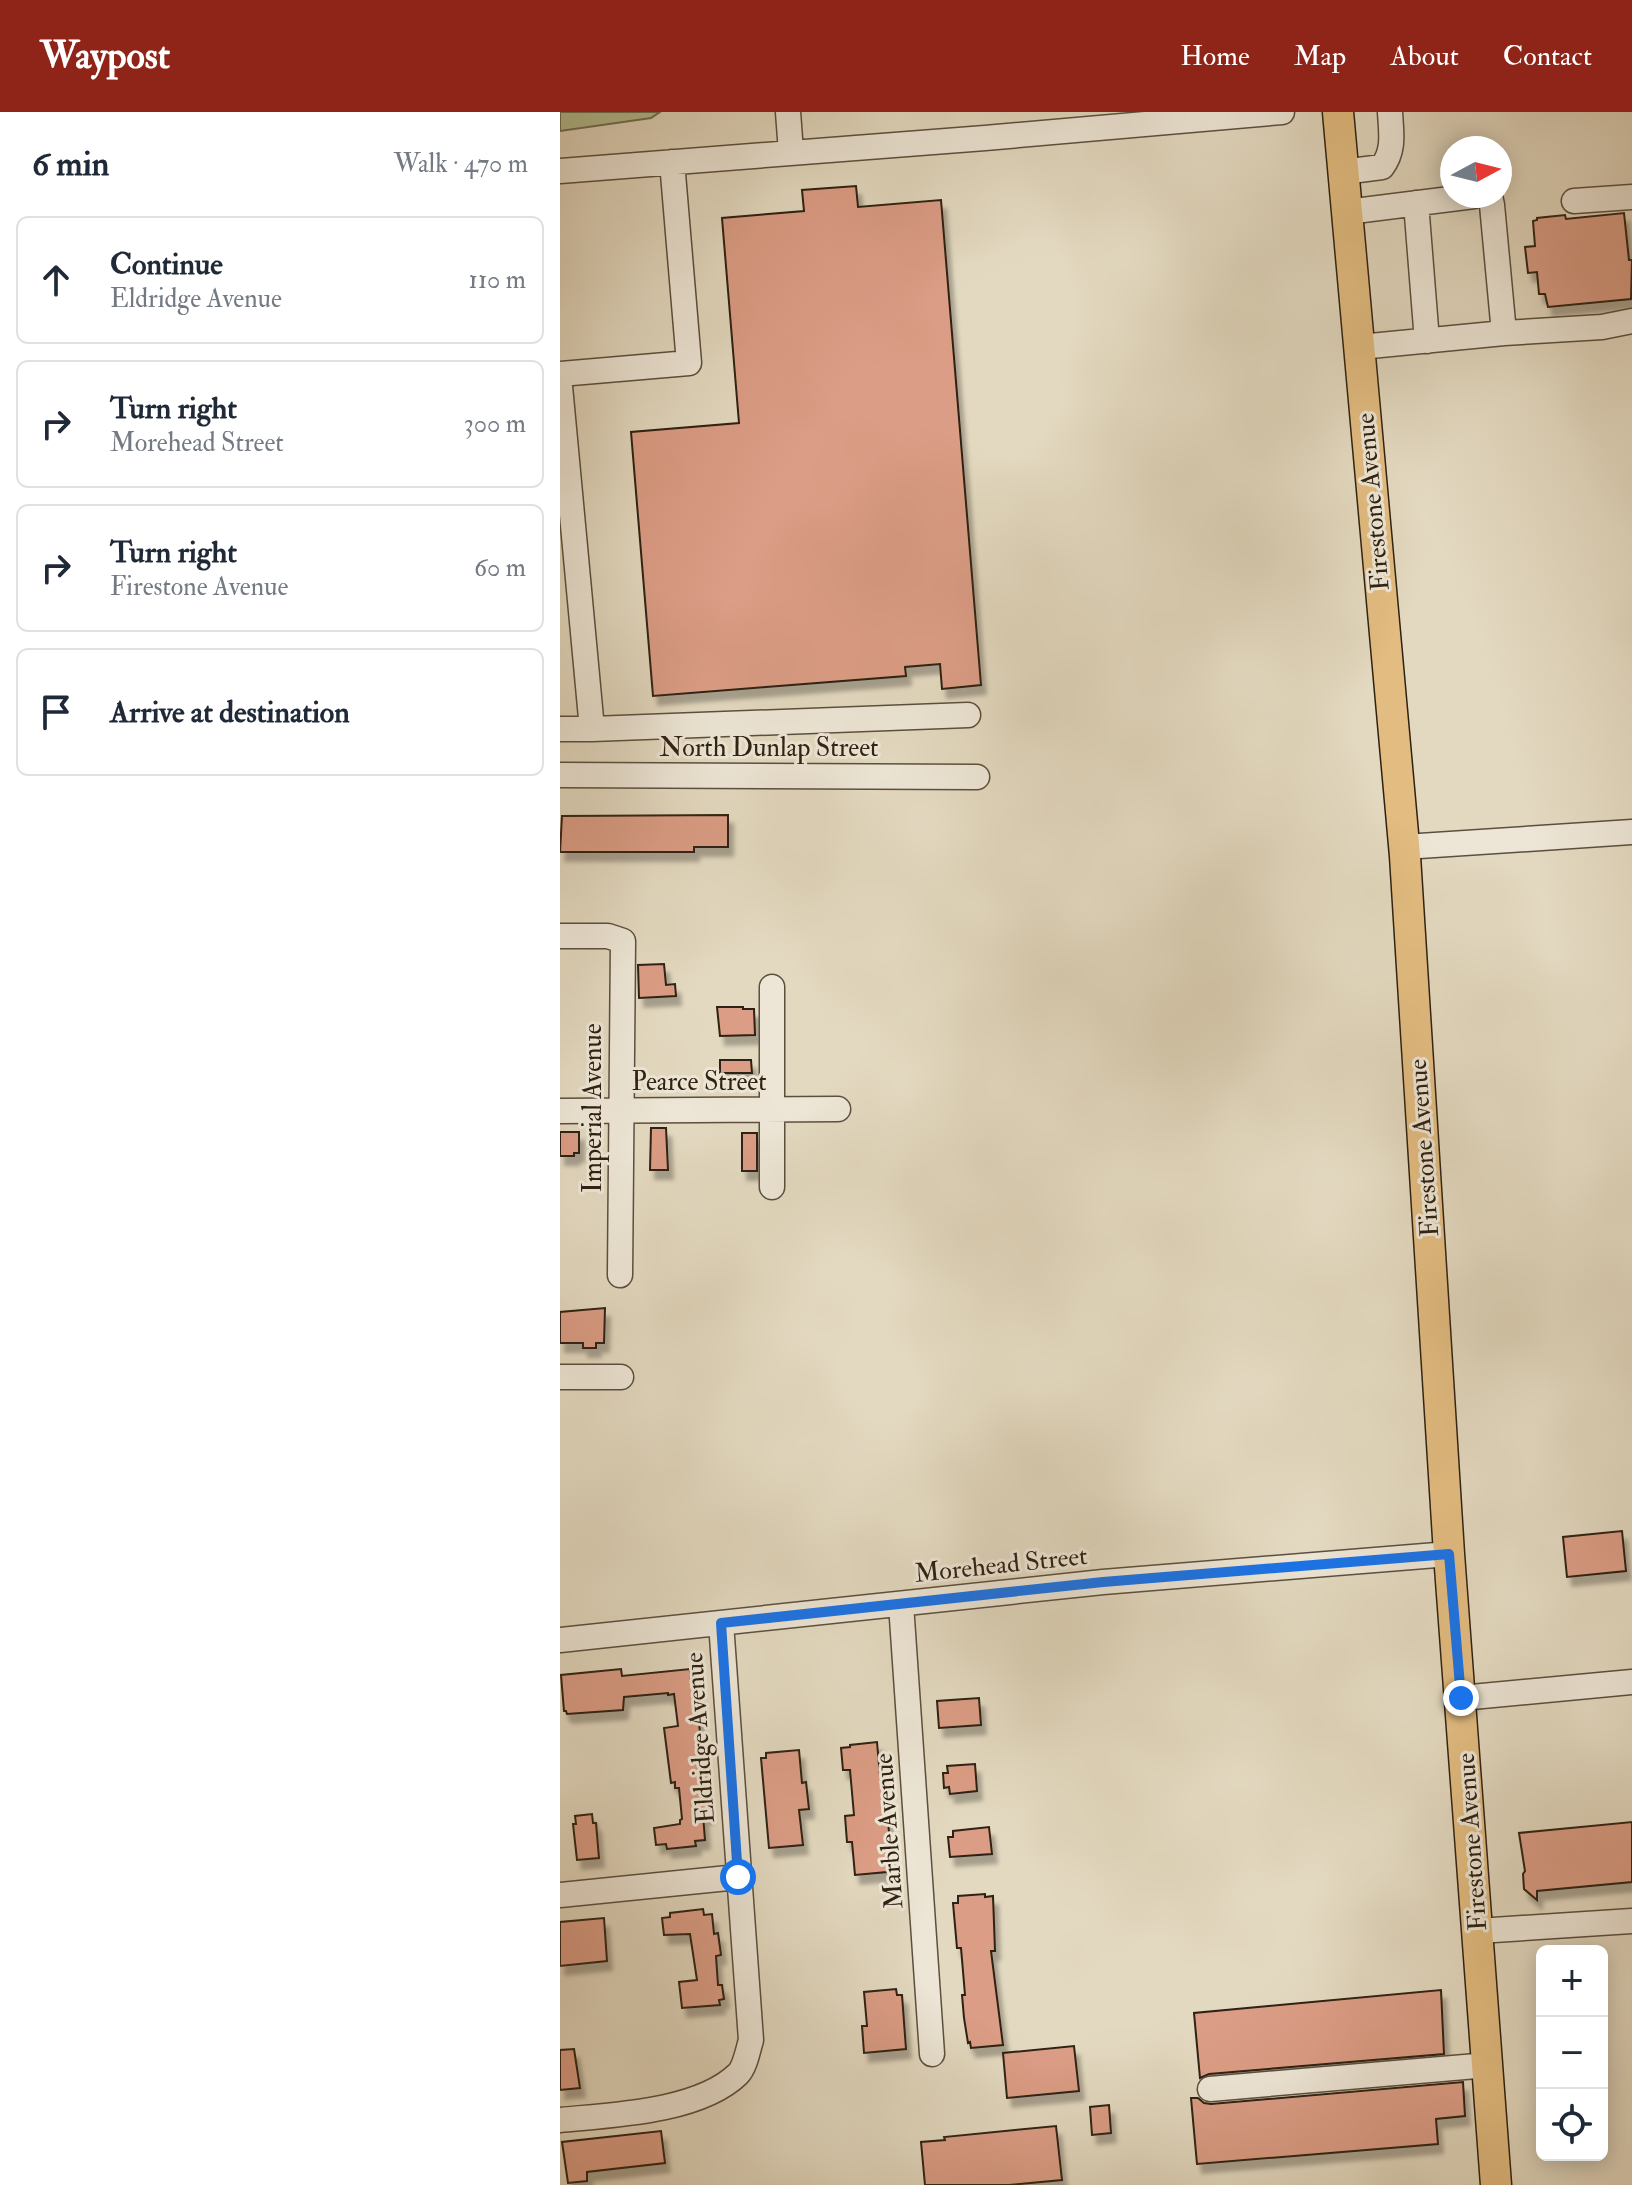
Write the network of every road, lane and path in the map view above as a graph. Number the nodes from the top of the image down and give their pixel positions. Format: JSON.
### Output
{"nodes":[{"id":1,"x":788,"y":112,"type":"edge"},
{"id":2,"x":1282,"y":112,"type":"edge"},
{"id":3,"x":1338,"y":112,"type":"edge"},
{"id":4,"x":1390,"y":112,"type":"edge"},
{"id":5,"x":1251,"y":113,"type":"edge"},
{"id":6,"x":1155,"y":118,"type":"edge"},
{"id":7,"x":791,"y":152,"type":"junction"},
{"id":8,"x":672,"y":162,"type":"junction"},
{"id":9,"x":560,"y":171,"type":"edge"},
{"id":10,"x":1343,"y":172,"type":"junction"},
{"id":11,"x":1632,"y":197,"type":"edge"},
{"id":12,"x":1440,"y":200,"type":"edge"},
{"id":13,"x":1574,"y":201,"type":"dead end"},
{"id":14,"x":1416,"y":203,"type":"junction"},
{"id":15,"x":1492,"y":208,"type":"edge"},
{"id":16,"x":1347,"y":212,"type":"junction"},
{"id":17,"x":1632,"y":321,"type":"edge"},
{"id":18,"x":1504,"y":333,"type":"junction"},
{"id":19,"x":1427,"y":341,"type":"junction"},
{"id":20,"x":1360,"y":347,"type":"junction"},
{"id":21,"x":560,"y":374,"type":"edge"},
{"id":22,"x":560,"y":386,"type":"edge"},
{"id":23,"x":562,"y":440,"type":"edge"},
{"id":24,"x":968,"y":715,"type":"dead end"},
{"id":25,"x":560,"y":729,"type":"edge"},
{"id":26,"x":592,"y":729,"type":"junction"},
{"id":27,"x":560,"y":775,"type":"edge"},
{"id":28,"x":977,"y":777,"type":"dead end"},
{"id":29,"x":1632,"y":832,"type":"edge"},
{"id":30,"x":1404,"y":847,"type":"junction"},
{"id":31,"x":560,"y":936,"type":"edge"},
{"id":32,"x":772,"y":987,"type":"dead end"},
{"id":33,"x":838,"y":1109,"type":"dead end"},
{"id":34,"x":621,"y":1110,"type":"junction"},
{"id":35,"x":773,"y":1110,"type":"junction"},
{"id":36,"x":560,"y":1111,"type":"edge"},
{"id":37,"x":772,"y":1187,"type":"dead end"},
{"id":38,"x":620,"y":1275,"type":"dead end"},
{"id":39,"x":560,"y":1377,"type":"edge"},
{"id":40,"x":621,"y":1377,"type":"dead end"},
{"id":41,"x":1449,"y":1554,"type":"junction"},
{"id":42,"x":901,"y":1604,"type":"junction"},
{"id":43,"x":721,"y":1623,"type":"junction"},
{"id":44,"x":560,"y":1640,"type":"edge"},
{"id":45,"x":1632,"y":1682,"type":"edge"},
{"id":46,"x":1461,"y":1698,"type":"junction"},
{"id":47,"x":738,"y":1877,"type":"junction"},
{"id":48,"x":560,"y":1895,"type":"edge"},
{"id":49,"x":1632,"y":1921,"type":"edge"},
{"id":50,"x":1478,"y":1931,"type":"junction"},
{"id":51,"x":932,"y":2054,"type":"dead end"},
{"id":52,"x":1488,"y":2065,"type":"junction"},
{"id":53,"x":1210,"y":2089,"type":"dead end"},
{"id":54,"x":560,"y":2120,"type":"edge"},
{"id":55,"x":1496,"y":2185,"type":"edge"}],
"edges":[{"from":1,"to":7,"type":"street"},
{"from":2,"to":5,"type":"street"},
{"from":3,"to":10,"type":"main road","name":"Firestone Avenue"},
{"from":4,"to":10,"type":"street"},
{"from":5,"to":6,"type":"street"},
{"from":6,"to":7,"type":"street"},
{"from":7,"to":8,"type":"street"},
{"from":8,"to":9,"type":"street"},
{"from":8,"to":21,"type":"street"},
{"from":10,"to":16,"type":"main road","name":"Firestone Avenue"},
{"from":11,"to":13,"type":"street"},
{"from":12,"to":14,"type":"street"},
{"from":14,"to":16,"type":"street"},
{"from":14,"to":19,"type":"street"},
{"from":15,"to":18,"type":"street"},
{"from":16,"to":20,"type":"main road","name":"Firestone Avenue"},
{"from":17,"to":18,"type":"street"},
{"from":18,"to":19,"type":"street"},
{"from":19,"to":20,"type":"street"},
{"from":20,"to":30,"type":"main road","name":"Firestone Avenue"},
{"from":22,"to":23,"type":"street"},
{"from":23,"to":26,"type":"street"},
{"from":24,"to":26,"type":"street"},
{"from":25,"to":26,"type":"street"},
{"from":27,"to":28,"type":"street","name":"North Dunlap Street"},
{"from":29,"to":30,"type":"street"},
{"from":30,"to":41,"type":"main road","name":"Firestone Avenue"},
{"from":31,"to":34,"type":"street","name":"Imperial Avenue"},
{"from":32,"to":35,"type":"street"},
{"from":33,"to":35,"type":"street","name":"Pearce Street"},
{"from":34,"to":35,"type":"street","name":"Pearce Street"},
{"from":34,"to":36,"type":"street","name":"Pearce Street"},
{"from":34,"to":38,"type":"street","name":"Imperial Avenue"},
{"from":35,"to":37,"type":"street"},
{"from":39,"to":40,"type":"street"},
{"from":41,"to":42,"type":"street","name":"Morehead Street"},
{"from":41,"to":46,"type":"main road","name":"Firestone Avenue"},
{"from":42,"to":43,"type":"street","name":"Morehead Street"},
{"from":42,"to":51,"type":"street","name":"Marble Avenue"},
{"from":43,"to":44,"type":"street","name":"Morehead Street"},
{"from":43,"to":47,"type":"street","name":"Eldridge Avenue"},
{"from":45,"to":46,"type":"street"},
{"from":46,"to":50,"type":"main road","name":"Firestone Avenue"},
{"from":47,"to":48,"type":"street"},
{"from":47,"to":54,"type":"street","name":"Eldridge Avenue"},
{"from":49,"to":50,"type":"street"},
{"from":50,"to":52,"type":"main road","name":"Firestone Avenue"},
{"from":52,"to":53,"type":"street"},
{"from":52,"to":55,"type":"main road","name":"Firestone Avenue"}]}
